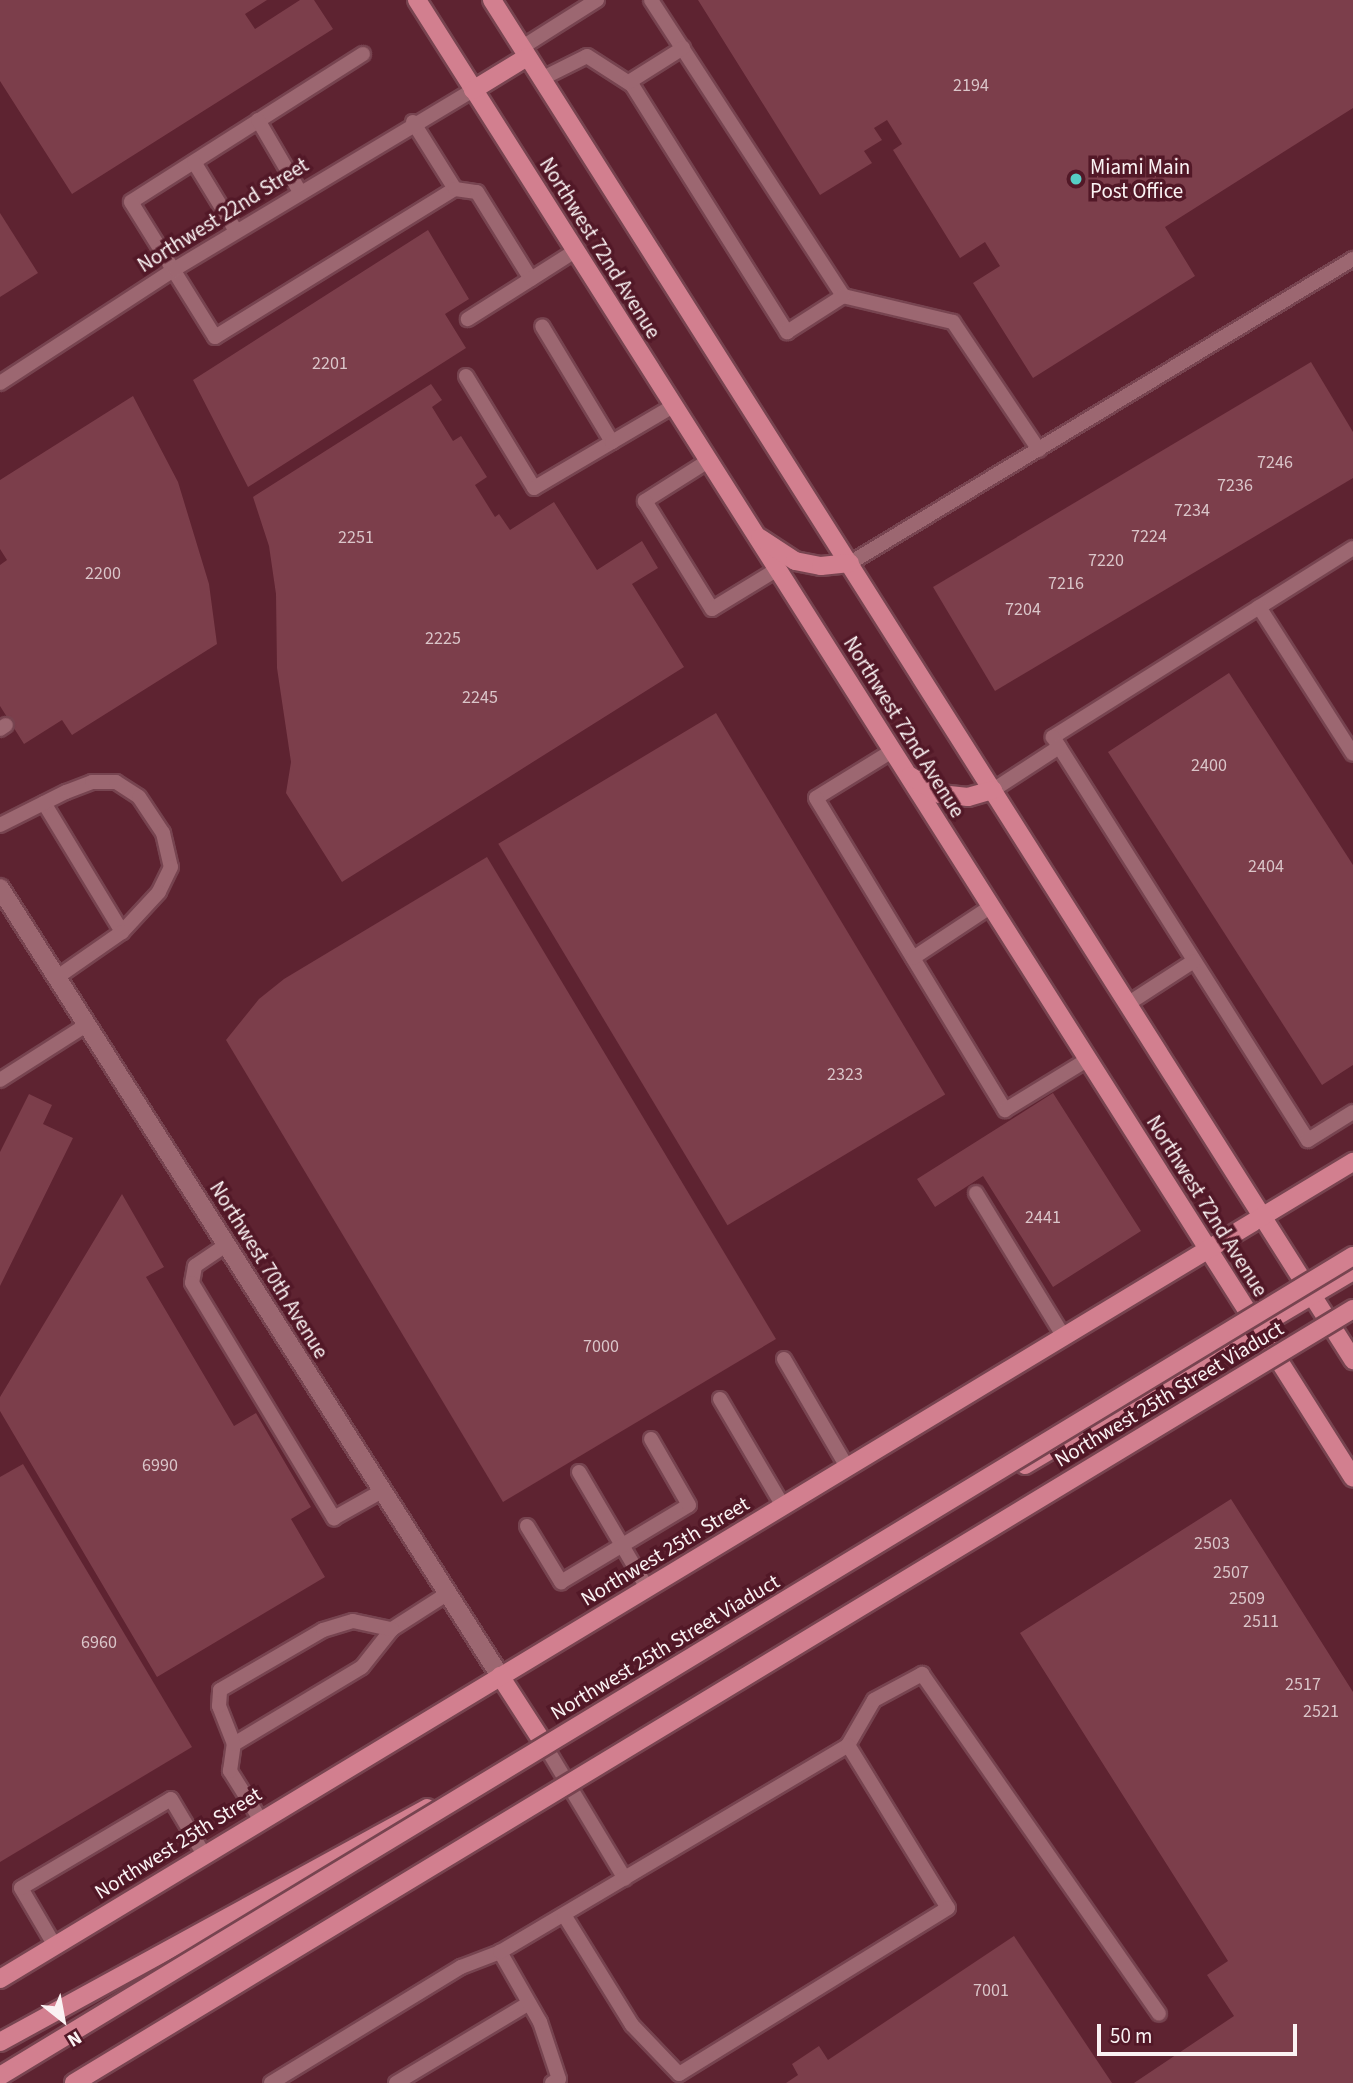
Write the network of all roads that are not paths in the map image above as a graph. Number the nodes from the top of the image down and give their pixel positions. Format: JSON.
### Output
{"nodes":[{"id":1,"x":417,"y":0,"type":"edge"},
{"id":2,"x":492,"y":0,"type":"edge"},
{"id":3,"x":651,"y":0,"type":"edge"},
{"id":4,"x":588,"y":3,"type":"edge"},
{"id":5,"x":683,"y":48,"type":"junction"},
{"id":6,"x":524,"y":52,"type":"junction"},
{"id":7,"x":363,"y":54,"type":"dead end"},
{"id":8,"x":541,"y":79,"type":"junction"},
{"id":9,"x":629,"y":82,"type":"junction"},
{"id":10,"x":473,"y":90,"type":"junction"},
{"id":11,"x":258,"y":120,"type":"junction"},
{"id":12,"x":413,"y":122,"type":"junction"},
{"id":13,"x":194,"y":162,"type":"junction"},
{"id":14,"x":455,"y":188,"type":"junction"},
{"id":15,"x":300,"y":192,"type":"junction"},
{"id":16,"x":236,"y":231,"type":"junction"},
{"id":17,"x":575,"y":251,"type":"junction"},
{"id":18,"x":1353,"y":259,"type":"edge"},
{"id":19,"x":175,"y":269,"type":"junction"},
{"id":20,"x":531,"y":279,"type":"junction"},
{"id":21,"x":843,"y":296,"type":"junction"},
{"id":22,"x":468,"y":318,"type":"dead end"},
{"id":23,"x":542,"y":326,"type":"dead end"},
{"id":24,"x":466,"y":376,"type":"dead end"},
{"id":25,"x":0,"y":383,"type":"edge"},
{"id":26,"x":673,"y":406,"type":"junction"},
{"id":27,"x":612,"y":442,"type":"junction"},
{"id":28,"x":1039,"y":450,"type":"junction"},
{"id":29,"x":708,"y":461,"type":"junction"},
{"id":30,"x":754,"y":535,"type":"junction"},
{"id":31,"x":1353,"y":548,"type":"edge"},
{"id":32,"x":850,"y":563,"type":"junction"},
{"id":33,"x":776,"y":570,"type":"junction"},
{"id":34,"x":1259,"y":607,"type":"junction"},
{"id":35,"x":1059,"y":747,"type":"junction"},
{"id":36,"x":892,"y":751,"type":"junction"},
{"id":37,"x":1353,"y":754,"type":"edge"},
{"id":38,"x":907,"y":774,"type":"junction"},
{"id":39,"x":993,"y":790,"type":"junction"},
{"id":40,"x":44,"y":803,"type":"junction"},
{"id":41,"x":0,"y":825,"type":"edge"},
{"id":42,"x":0,"y":888,"type":"edge"},
{"id":43,"x":990,"y":907,"type":"junction"},
{"id":44,"x":122,"y":932,"type":"junction"},
{"id":45,"x":913,"y":958,"type":"junction"},
{"id":46,"x":1194,"y":961,"type":"junction"},
{"id":47,"x":56,"y":978,"type":"junction"},
{"id":48,"x":1129,"y":1003,"type":"junction"},
{"id":49,"x":86,"y":1026,"type":"junction"},
{"id":50,"x":1087,"y":1060,"type":"junction"},
{"id":51,"x":0,"y":1080,"type":"edge"},
{"id":52,"x":1353,"y":1112,"type":"edge"},
{"id":53,"x":1353,"y":1162,"type":"edge"},
{"id":54,"x":976,"y":1193,"type":"dead end"},
{"id":55,"x":1263,"y":1217,"type":"junction"},
{"id":56,"x":226,"y":1245,"type":"junction"},
{"id":57,"x":1209,"y":1250,"type":"junction"},
{"id":58,"x":1353,"y":1256,"type":"edge"},
{"id":59,"x":1353,"y":1271,"type":"edge"},
{"id":60,"x":1312,"y":1296,"type":"junction"},
{"id":61,"x":1353,"y":1309,"type":"edge"},
{"id":62,"x":1258,"y":1329,"type":"junction"},
{"id":63,"x":1064,"y":1337,"type":"junction"},
{"id":64,"x":784,"y":1359,"type":"dead end"},
{"id":65,"x":1353,"y":1360,"type":"edge"},
{"id":66,"x":720,"y":1399,"type":"dead end"},
{"id":67,"x":651,"y":1439,"type":"dead end"},
{"id":68,"x":848,"y":1467,"type":"junction"},
{"id":69,"x":579,"y":1472,"type":"dead end"},
{"id":70,"x":1353,"y":1478,"type":"edge"},
{"id":71,"x":382,"y":1491,"type":"junction"},
{"id":72,"x":783,"y":1506,"type":"junction"},
{"id":73,"x":527,"y":1526,"type":"dead end"},
{"id":74,"x":622,"y":1545,"type":"junction"},
{"id":75,"x":647,"y":1588,"type":"junction"},
{"id":76,"x":447,"y":1593,"type":"junction"},
{"id":77,"x":392,"y":1629,"type":"junction"},
{"id":78,"x":500,"y":1676,"type":"junction"},
{"id":79,"x":234,"y":1744,"type":"junction"},
{"id":80,"x":544,"y":1744,"type":"junction"},
{"id":81,"x":848,"y":1745,"type":"junction"},
{"id":82,"x":260,"y":1819,"type":"junction"},
{"id":83,"x":203,"y":1853,"type":"junction"},
{"id":84,"x":625,"y":1879,"type":"junction"},
{"id":85,"x":564,"y":1915,"type":"junction"},
{"id":86,"x":55,"y":1946,"type":"junction"},
{"id":87,"x":500,"y":1952,"type":"junction"},
{"id":88,"x":0,"y":1979,"type":"edge"},
{"id":89,"x":529,"y":2003,"type":"junction"},
{"id":90,"x":1158,"y":2014,"type":"dead end"},
{"id":91,"x":0,"y":2042,"type":"edge"},
{"id":92,"x":0,"y":2076,"type":"edge"},
{"id":93,"x":74,"y":2083,"type":"edge"},
{"id":94,"x":271,"y":2083,"type":"edge"},
{"id":95,"x":396,"y":2083,"type":"edge"},
{"id":96,"x":552,"y":2083,"type":"edge"}],
"edges":[{"from":1,"to":10,"type":"main road","name":"Northwest 72nd Avenue"},
{"from":2,"to":6,"type":"main road","name":"Northwest 72nd Avenue"},
{"from":3,"to":5,"type":"lane"},
{"from":4,"to":6,"type":"lane"},
{"from":5,"to":9,"type":"lane"},
{"from":5,"to":21,"type":"lane"},
{"from":6,"to":8,"type":"main road","name":"Northwest 72nd Avenue"},
{"from":6,"to":10,"type":"main road"},
{"from":7,"to":11,"type":"lane"},
{"from":8,"to":9,"type":"lane"},
{"from":8,"to":32,"type":"main road","name":"Northwest 72nd Avenue"},
{"from":9,"to":21,"type":"lane"},
{"from":10,"to":12,"type":"lane","name":"Northwest 22nd Street"},
{"from":10,"to":17,"type":"main road","name":"Northwest 72nd Avenue"},
{"from":11,"to":13,"type":"lane"},
{"from":11,"to":15,"type":"lane"},
{"from":12,"to":14,"type":"lane"},
{"from":12,"to":15,"type":"lane","name":"Northwest 22nd Street"},
{"from":13,"to":16,"type":"lane"},
{"from":13,"to":19,"type":"lane"},
{"from":14,"to":19,"type":"lane"},
{"from":14,"to":20,"type":"lane"},
{"from":15,"to":16,"type":"lane","name":"Northwest 22nd Street"},
{"from":16,"to":19,"type":"lane","name":"Northwest 22nd Street"},
{"from":17,"to":20,"type":"lane"},
{"from":17,"to":26,"type":"main road","name":"Northwest 72nd Avenue"},
{"from":18,"to":28,"type":"lane"},
{"from":19,"to":25,"type":"lane","name":"Northwest 22nd Street"},
{"from":20,"to":22,"type":"lane"},
{"from":21,"to":28,"type":"lane"},
{"from":23,"to":27,"type":"lane"},
{"from":24,"to":27,"type":"lane"},
{"from":26,"to":27,"type":"lane"},
{"from":26,"to":29,"type":"main road","name":"Northwest 72nd Avenue"},
{"from":28,"to":32,"type":"lane"},
{"from":29,"to":30,"type":"main road","name":"Northwest 72nd Avenue"},
{"from":29,"to":33,"type":"lane"},
{"from":30,"to":32,"type":"main road"},
{"from":30,"to":33,"type":"main road","name":"Northwest 72nd Avenue"},
{"from":31,"to":34,"type":"lane"},
{"from":32,"to":39,"type":"main road","name":"Northwest 72nd Avenue"},
{"from":33,"to":36,"type":"main road","name":"Northwest 72nd Avenue"},
{"from":34,"to":35,"type":"lane"},
{"from":34,"to":37,"type":"lane"},
{"from":35,"to":39,"type":"lane"},
{"from":35,"to":46,"type":"lane"},
{"from":36,"to":38,"type":"main road","name":"Northwest 72nd Avenue"},
{"from":36,"to":45,"type":"lane"},
{"from":38,"to":39,"type":"main road"},
{"from":38,"to":43,"type":"main road","name":"Northwest 72nd Avenue"},
{"from":39,"to":48,"type":"main road","name":"Northwest 72nd Avenue"},
{"from":40,"to":41,"type":"lane"},
{"from":40,"to":44,"type":"lane"},
{"from":40,"to":44,"type":"lane"},
{"from":42,"to":47,"type":"street","name":"Northwest 70th Avenue"},
{"from":43,"to":45,"type":"lane"},
{"from":43,"to":50,"type":"main road","name":"Northwest 72nd Avenue"},
{"from":44,"to":47,"type":"lane"},
{"from":45,"to":50,"type":"lane"},
{"from":46,"to":48,"type":"lane"},
{"from":46,"to":52,"type":"lane"},
{"from":47,"to":49,"type":"street","name":"Northwest 70th Avenue"},
{"from":48,"to":55,"type":"main road","name":"Northwest 72nd Avenue"},
{"from":49,"to":51,"type":"lane"},
{"from":49,"to":56,"type":"street","name":"Northwest 70th Avenue"},
{"from":50,"to":57,"type":"main road","name":"Northwest 72nd Avenue"},
{"from":53,"to":55,"type":"main road","name":"Northwest 25th Street"},
{"from":54,"to":63,"type":"lane"},
{"from":55,"to":57,"type":"main road","name":"Northwest 25th Street"},
{"from":55,"to":60,"type":"main road","name":"Northwest 72nd Avenue"},
{"from":56,"to":71,"type":"street","name":"Northwest 70th Avenue"},
{"from":56,"to":71,"type":"lane"},
{"from":57,"to":62,"type":"main road","name":"Northwest 72nd Avenue"},
{"from":57,"to":63,"type":"main road","name":"Northwest 25th Street"},
{"from":58,"to":92,"type":"main road","name":"Northwest 25th Street Viaduct","bridge":true},
{"from":59,"to":60,"type":"main road"},
{"from":60,"to":62,"type":"main road"},
{"from":60,"to":65,"type":"main road","name":"Northwest 72nd Avenue"},
{"from":61,"to":93,"type":"main road","name":"Northwest 25th Street Viaduct","bridge":true},
{"from":62,"to":70,"type":"main road","name":"Northwest 72nd Avenue"},
{"from":62,"to":80,"type":"main road"},
{"from":63,"to":68,"type":"main road","name":"Northwest 25th Street"},
{"from":64,"to":68,"type":"lane"},
{"from":66,"to":72,"type":"lane"},
{"from":67,"to":74,"type":"lane"},
{"from":68,"to":72,"type":"main road","name":"Northwest 25th Street"},
{"from":69,"to":74,"type":"lane"},
{"from":71,"to":76,"type":"street","name":"Northwest 70th Avenue"},
{"from":72,"to":75,"type":"main road","name":"Northwest 25th Street"},
{"from":73,"to":74,"type":"lane"},
{"from":74,"to":75,"type":"lane"},
{"from":75,"to":78,"type":"main road","name":"Northwest 25th Street"},
{"from":76,"to":77,"type":"lane"},
{"from":76,"to":78,"type":"street","name":"Northwest 70th Avenue"},
{"from":77,"to":79,"type":"lane"},
{"from":77,"to":79,"type":"lane"},
{"from":78,"to":80,"type":"main road"},
{"from":78,"to":82,"type":"main road","name":"Northwest 25th Street"},
{"from":79,"to":82,"type":"lane"},
{"from":80,"to":84,"type":"lane"},
{"from":80,"to":91,"type":"main road"},
{"from":81,"to":84,"type":"lane"},
{"from":81,"to":85,"type":"lane"},
{"from":81,"to":90,"type":"lane"},
{"from":82,"to":83,"type":"main road","name":"Northwest 25th Street"},
{"from":83,"to":86,"type":"main road","name":"Northwest 25th Street"},
{"from":83,"to":86,"type":"lane"},
{"from":84,"to":85,"type":"lane"},
{"from":85,"to":87,"type":"lane"},
{"from":86,"to":88,"type":"main road","name":"Northwest 25th Street"},
{"from":87,"to":89,"type":"lane"},
{"from":87,"to":94,"type":"lane"},
{"from":89,"to":95,"type":"lane"},
{"from":89,"to":96,"type":"lane"}]}
